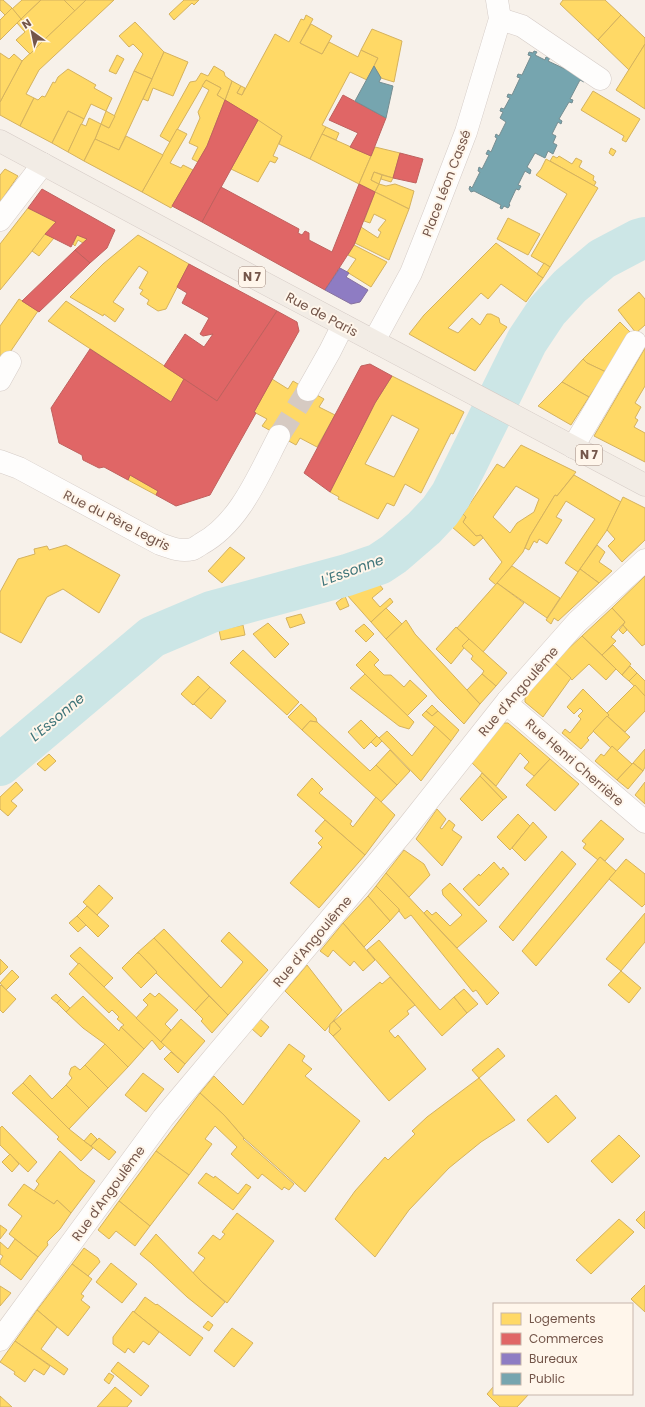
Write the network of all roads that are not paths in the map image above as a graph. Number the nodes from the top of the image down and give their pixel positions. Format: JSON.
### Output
{"nodes":[{"id":1,"x":499,"y":9,"type":"edge"},
{"id":2,"x":600,"y":79,"type":"dead end"},
{"id":3,"x":0,"y":140,"type":"edge"},
{"id":4,"x":43,"y":164,"type":"junction"},
{"id":5,"x":0,"y":220,"type":"edge"},
{"id":6,"x":343,"y":325,"type":"junction"},
{"id":7,"x":374,"y":341,"type":"junction"},
{"id":8,"x":635,"y":342,"type":"dead end"},
{"id":9,"x":308,"y":390,"type":"tunnel mouth"},
{"id":10,"x":279,"y":436,"type":"tunnel mouth"},
{"id":11,"x":573,"y":447,"type":"junction"},
{"id":12,"x":0,"y":461,"type":"edge"},
{"id":13,"x":645,"y":485,"type":"edge"},
{"id":14,"x":645,"y":560,"type":"edge"},
{"id":15,"x":508,"y":700,"type":"junction"},
{"id":16,"x":645,"y":822,"type":"edge"},
{"id":17,"x":0,"y":1340,"type":"edge"}],
"edges":[{"from":1,"to":2,"type":"street","name":"Place Léon Cassé"},
{"from":1,"to":7,"type":"street","name":"Place Léon Cassé"},
{"from":3,"to":4,"type":"main road","name":"Rue de Paris","number":"N 7"},
{"from":4,"to":5,"type":"street"},
{"from":4,"to":6,"type":"main road","name":"Rue de Paris","number":"N 7"},
{"from":6,"to":7,"type":"main road","name":"Rue de Paris","number":"N 7"},
{"from":6,"to":9,"type":"street"},
{"from":7,"to":11,"type":"main road","name":"Rue de Paris","number":"N 7"},
{"from":8,"to":11,"type":"street"},
{"from":10,"to":12,"type":"street","name":"Rue du Père Legris"},
{"from":11,"to":13,"type":"main road","name":"Rue de Paris","number":"N 7"},
{"from":14,"to":15,"type":"street","name":"Rue d'Angoulême"},
{"from":15,"to":16,"type":"street","name":"Rue Henri Cherrière"},
{"from":15,"to":17,"type":"street","name":"Rue d'Angoulême"}]}
